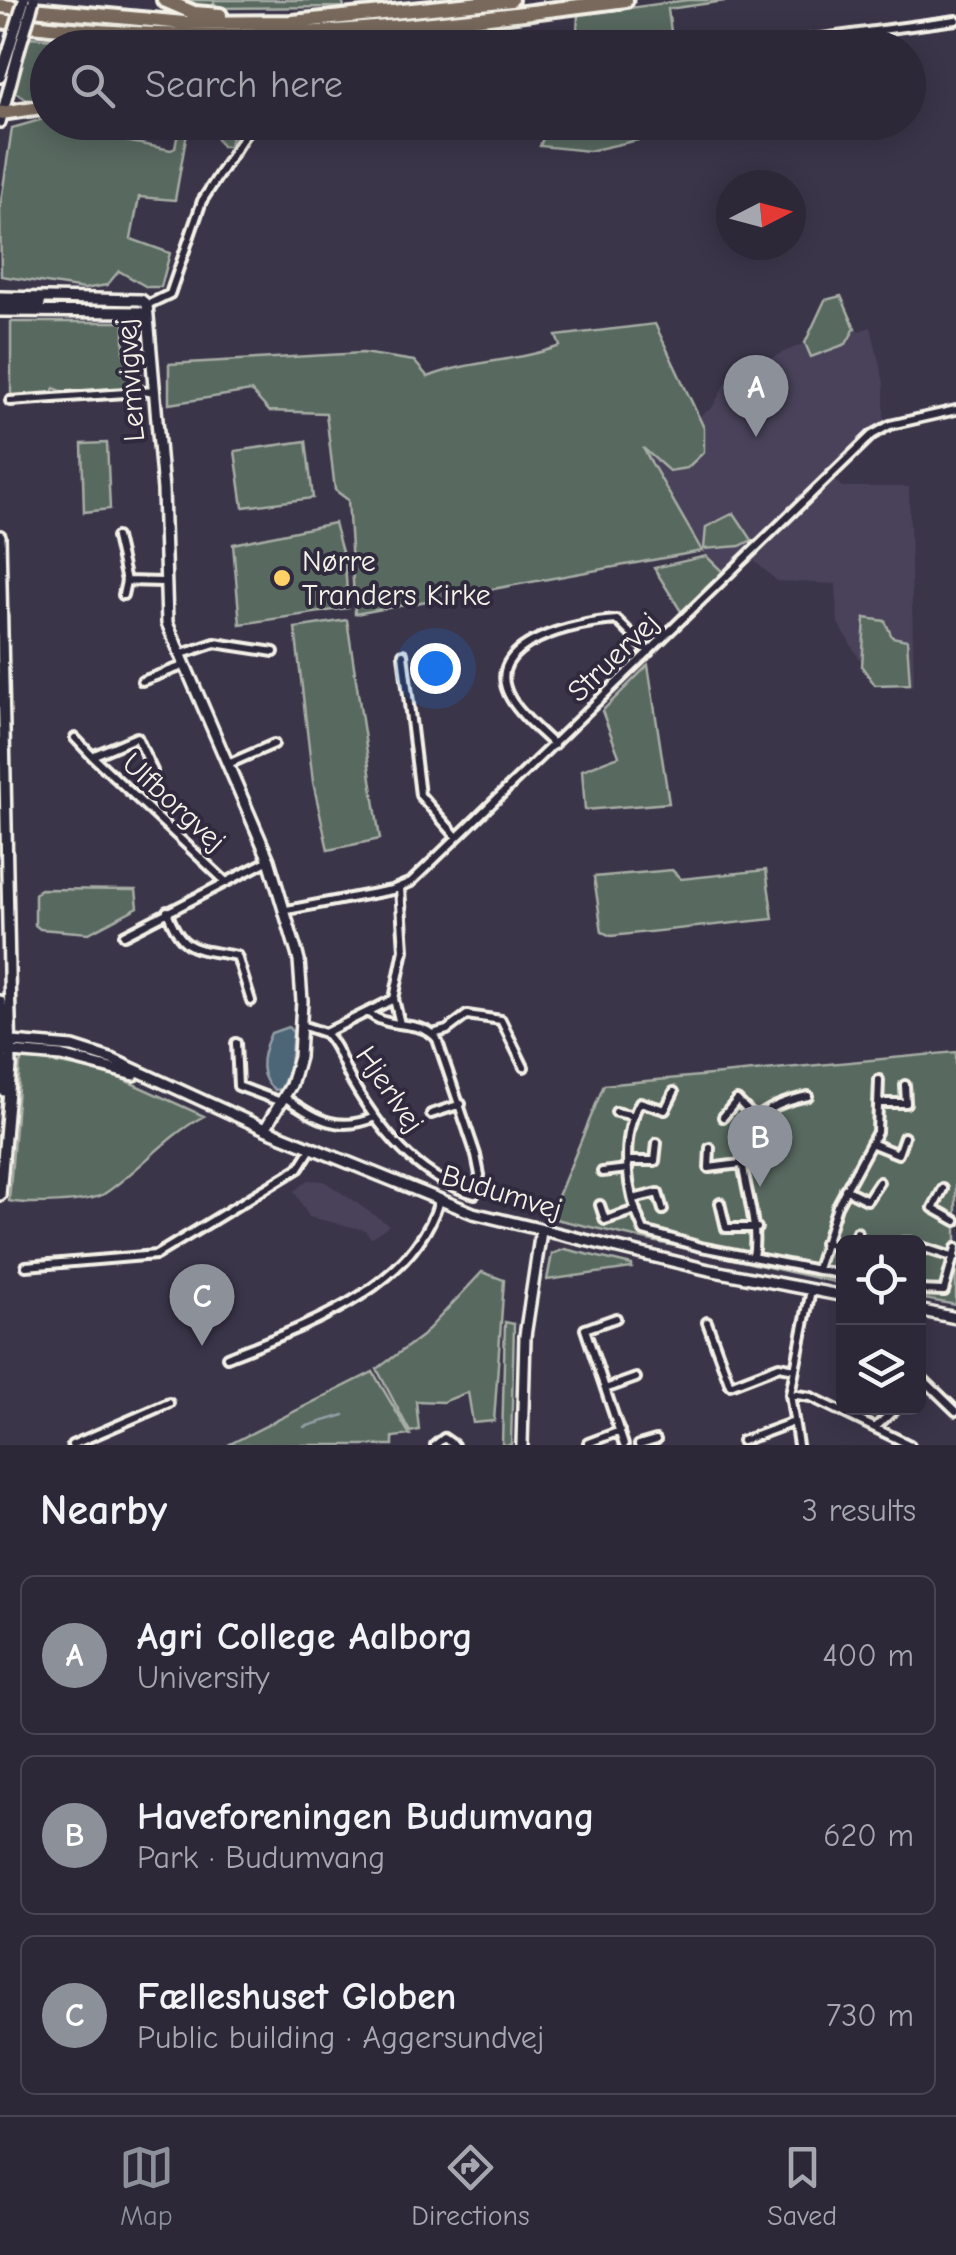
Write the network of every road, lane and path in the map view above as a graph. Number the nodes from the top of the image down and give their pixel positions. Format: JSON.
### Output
{"nodes":[{"id":1,"x":24,"y":0,"type":"edge"},
{"id":2,"x":34,"y":0,"type":"edge"},
{"id":3,"x":164,"y":0,"type":"edge"},
{"id":4,"x":511,"y":0,"type":"edge"},
{"id":5,"x":626,"y":0,"type":"edge"},
{"id":6,"x":0,"y":6,"type":"edge"},
{"id":7,"x":377,"y":16,"type":"junction"},
{"id":8,"x":0,"y":20,"type":"edge"},
{"id":9,"x":956,"y":20,"type":"edge"},
{"id":10,"x":437,"y":24,"type":"junction"},
{"id":11,"x":71,"y":30,"type":"edge"},
{"id":12,"x":363,"y":30,"type":"edge"},
{"id":13,"x":396,"y":30,"type":"edge"},
{"id":14,"x":881,"y":30,"type":"edge"},
{"id":15,"x":15,"y":46,"type":"junction"},
{"id":16,"x":0,"y":77,"type":"edge"},
{"id":17,"x":30,"y":109,"type":"edge"},
{"id":18,"x":1,"y":113,"type":"edge"},
{"id":19,"x":0,"y":122,"type":"edge"},
{"id":20,"x":241,"y":140,"type":"edge"},
{"id":21,"x":0,"y":304,"type":"edge"},
{"id":22,"x":148,"y":310,"type":"junction"},
{"id":23,"x":154,"y":390,"type":"junction"},
{"id":24,"x":10,"y":402,"type":"dead end"},
{"id":25,"x":956,"y":410,"type":"edge"},
{"id":26,"x":0,"y":536,"type":"edge"},
{"id":27,"x":116,"y":537,"type":"dead end"},
{"id":28,"x":126,"y":581,"type":"junction"},
{"id":29,"x":164,"y":582,"type":"junction"},
{"id":30,"x":123,"y":595,"type":"dead end"},
{"id":31,"x":274,"y":652,"type":"dead end"},
{"id":32,"x":649,"y":652,"type":"junction"},
{"id":33,"x":403,"y":654,"type":"dead end"},
{"id":34,"x":178,"y":655,"type":"junction"},
{"id":35,"x":183,"y":666,"type":"junction"},
{"id":36,"x":142,"y":681,"type":"dead end"},
{"id":37,"x":76,"y":738,"type":"dead end"},
{"id":38,"x":274,"y":744,"type":"dead end"},
{"id":39,"x":554,"y":745,"type":"junction"},
{"id":40,"x":92,"y":756,"type":"junction"},
{"id":41,"x":228,"y":764,"type":"junction"},
{"id":42,"x":153,"y":770,"type":"dead end"},
{"id":43,"x":457,"y":837,"type":"junction"},
{"id":44,"x":269,"y":860,"type":"junction"},
{"id":45,"x":224,"y":881,"type":"junction"},
{"id":46,"x":400,"y":888,"type":"junction"},
{"id":47,"x":288,"y":910,"type":"junction"},
{"id":48,"x":168,"y":911,"type":"junction"},
{"id":49,"x":124,"y":934,"type":"dead end"},
{"id":50,"x":394,"y":999,"type":"junction"},
{"id":51,"x":0,"y":1000,"type":"edge"},
{"id":52,"x":252,"y":1001,"type":"dead end"},
{"id":53,"x":368,"y":1012,"type":"junction"},
{"id":54,"x":400,"y":1024,"type":"junction"},
{"id":55,"x":301,"y":1025,"type":"junction"},
{"id":56,"x":325,"y":1032,"type":"junction"},
{"id":57,"x":434,"y":1034,"type":"junction"},
{"id":58,"x":4,"y":1046,"type":"edge"},
{"id":59,"x":246,"y":1049,"type":"dead end"},
{"id":60,"x":524,"y":1067,"type":"dead end"},
{"id":61,"x":878,"y":1080,"type":"dead end"},
{"id":62,"x":905,"y":1086,"type":"dead end"},
{"id":63,"x":674,"y":1092,"type":"dead end"},
{"id":64,"x":808,"y":1096,"type":"dead end"},
{"id":65,"x":283,"y":1100,"type":"junction"},
{"id":66,"x":880,"y":1103,"type":"junction"},
{"id":67,"x":462,"y":1104,"type":"junction"},
{"id":68,"x":616,"y":1112,"type":"dead end"},
{"id":69,"x":431,"y":1114,"type":"dead end"},
{"id":70,"x":634,"y":1116,"type":"junction"},
{"id":71,"x":375,"y":1117,"type":"junction"},
{"id":72,"x":724,"y":1117,"type":"dead end"},
{"id":73,"x":758,"y":1120,"type":"junction"},
{"id":74,"x":265,"y":1129,"type":"junction"},
{"id":75,"x":904,"y":1137,"type":"dead end"},
{"id":76,"x":656,"y":1142,"type":"dead end"},
{"id":77,"x":873,"y":1144,"type":"junction"},
{"id":78,"x":312,"y":1148,"type":"junction"},
{"id":79,"x":710,"y":1148,"type":"dead end"},
{"id":80,"x":740,"y":1164,"type":"junction"},
{"id":81,"x":628,"y":1165,"type":"junction"},
{"id":82,"x":602,"y":1172,"type":"dead end"},
{"id":83,"x":879,"y":1182,"type":"dead end"},
{"id":84,"x":845,"y":1189,"type":"junction"},
{"id":85,"x":943,"y":1189,"type":"dead end"},
{"id":86,"x":0,"y":1194,"type":"edge"},
{"id":87,"x":632,"y":1199,"type":"junction"},
{"id":88,"x":438,"y":1201,"type":"junction"},
{"id":89,"x":720,"y":1203,"type":"dead end"},
{"id":90,"x":600,"y":1204,"type":"dead end"},
{"id":91,"x":636,"y":1210,"type":"junction"},
{"id":92,"x":663,"y":1210,"type":"dead end"},
{"id":93,"x":956,"y":1221,"type":"edge"},
{"id":94,"x":757,"y":1228,"type":"junction"},
{"id":95,"x":541,"y":1232,"type":"junction"},
{"id":96,"x":857,"y":1232,"type":"dead end"},
{"id":97,"x":856,"y":1235,"type":"edge"},
{"id":98,"x":824,"y":1243,"type":"junction"},
{"id":99,"x":836,"y":1246,"type":"edge"},
{"id":100,"x":956,"y":1248,"type":"edge"},
{"id":101,"x":926,"y":1249,"type":"edge"},
{"id":102,"x":753,"y":1257,"type":"junction"},
{"id":103,"x":954,"y":1258,"type":"edge"},
{"id":104,"x":26,"y":1266,"type":"dead end"},
{"id":105,"x":817,"y":1269,"type":"junction"},
{"id":106,"x":836,"y":1273,"type":"edge"},
{"id":107,"x":812,"y":1290,"type":"junction"},
{"id":108,"x":926,"y":1290,"type":"edge"},
{"id":109,"x":836,"y":1294,"type":"edge"},
{"id":110,"x":926,"y":1312,"type":"edge"},
{"id":111,"x":616,"y":1318,"type":"dead end"},
{"id":112,"x":956,"y":1318,"type":"edge"},
{"id":113,"x":707,"y":1322,"type":"dead end"},
{"id":114,"x":227,"y":1356,"type":"dead end"},
{"id":115,"x":796,"y":1368,"type":"junction"},
{"id":116,"x":636,"y":1378,"type":"dead end"},
{"id":117,"x":926,"y":1382,"type":"edge"},
{"id":118,"x":606,"y":1390,"type":"junction"},
{"id":119,"x":790,"y":1394,"type":"junction"},
{"id":120,"x":170,"y":1404,"type":"dead end"},
{"id":121,"x":956,"y":1411,"type":"edge"},
{"id":122,"x":889,"y":1415,"type":"edge"},
{"id":123,"x":791,"y":1423,"type":"junction"},
{"id":124,"x":878,"y":1426,"type":"junction"},
{"id":125,"x":620,"y":1432,"type":"junction"},
{"id":126,"x":656,"y":1440,"type":"dead end"},
{"id":127,"x":742,"y":1441,"type":"dead end"},
{"id":128,"x":588,"y":1443,"type":"edge"},
{"id":129,"x":72,"y":1445,"type":"edge"},
{"id":130,"x":435,"y":1445,"type":"edge"},
{"id":131,"x":454,"y":1445,"type":"edge"},
{"id":132,"x":522,"y":1445,"type":"edge"},
{"id":133,"x":624,"y":1445,"type":"edge"},
{"id":134,"x":639,"y":1445,"type":"edge"},
{"id":135,"x":798,"y":1445,"type":"edge"},
{"id":136,"x":910,"y":1445,"type":"edge"}],
"edges":[{"from":1,"to":15,"type":"street","bridge":true},
{"from":2,"to":15,"type":"street","bridge":true},
{"from":3,"to":7,"type":"highway"},
{"from":4,"to":7,"type":"highway"},
{"from":5,"to":10,"type":"highway"},
{"from":6,"to":7,"type":"highway"},
{"from":8,"to":11,"type":"highway"},
{"from":9,"to":14,"type":"street"},
{"from":10,"to":12,"type":"highway"},
{"from":10,"to":13,"type":"highway"},
{"from":15,"to":16,"type":"street"},
{"from":15,"to":18,"type":"street"},
{"from":17,"to":18,"type":"highway"},
{"from":18,"to":19,"type":"street"},
{"from":20,"to":22,"type":"street","name":"Lemvigvej"},
{"from":21,"to":22,"type":"street"},
{"from":21,"to":22,"type":"street"},
{"from":22,"to":23,"type":"street","name":"Lemvigvej"},
{"from":23,"to":24,"type":"street"},
{"from":23,"to":29,"type":"street","name":"Lemvigvej"},
{"from":25,"to":32,"type":"street","name":"Struervej"},
{"from":26,"to":58,"type":"street"},
{"from":27,"to":28,"type":"street"},
{"from":28,"to":29,"type":"street"},
{"from":28,"to":30,"type":"street"},
{"from":29,"to":34,"type":"street","name":"Lemvigvej"},
{"from":31,"to":34,"type":"street"},
{"from":32,"to":39,"type":"street","name":"Struervej"},
{"from":32,"to":39,"type":"street"},
{"from":33,"to":43,"type":"street"},
{"from":34,"to":35,"type":"street","name":"Lemvigvej"},
{"from":35,"to":36,"type":"street"},
{"from":35,"to":41,"type":"street","name":"Lemvigvej"},
{"from":37,"to":40,"type":"street","name":"Ulfborgvej"},
{"from":38,"to":41,"type":"street"},
{"from":39,"to":43,"type":"street","name":"Struervej"},
{"from":40,"to":42,"type":"street","name":"Ulfborgvej"},
{"from":40,"to":45,"type":"street","name":"Ulfborgvej"},
{"from":41,"to":44,"type":"street","name":"Lemvigvej"},
{"from":43,"to":46,"type":"street","name":"Struervej"},
{"from":44,"to":45,"type":"street"},
{"from":44,"to":47,"type":"street","name":"Lemvigvej"},
{"from":45,"to":48,"type":"street"},
{"from":46,"to":47,"type":"street"},
{"from":46,"to":50,"type":"street"},
{"from":47,"to":55,"type":"street","name":"Lemvigvej"},
{"from":48,"to":49,"type":"street"},
{"from":48,"to":52,"type":"street"},
{"from":50,"to":53,"type":"street"},
{"from":50,"to":54,"type":"street"},
{"from":51,"to":58,"type":"street"},
{"from":53,"to":54,"type":"street"},
{"from":53,"to":56,"type":"street"},
{"from":54,"to":57,"type":"street"},
{"from":55,"to":56,"type":"street"},
{"from":55,"to":65,"type":"street","name":"Lemvigvej"},
{"from":56,"to":71,"type":"street","name":"Hjerlvej"},
{"from":57,"to":60,"type":"street"},
{"from":57,"to":67,"type":"street"},
{"from":58,"to":74,"type":"street","name":"Budumvej"},
{"from":58,"to":86,"type":"street"},
{"from":59,"to":65,"type":"street"},
{"from":61,"to":66,"type":"street"},
{"from":62,"to":66,"type":"street"},
{"from":63,"to":70,"type":"street"},
{"from":64,"to":73,"type":"street"},
{"from":65,"to":71,"type":"street"},
{"from":65,"to":74,"type":"street","name":"Lemvigvej"},
{"from":66,"to":77,"type":"street"},
{"from":67,"to":69,"type":"street"},
{"from":67,"to":71,"type":"street","name":"Hjerlvej"},
{"from":68,"to":70,"type":"street"},
{"from":70,"to":81,"type":"street"},
{"from":72,"to":73,"type":"street"},
{"from":73,"to":80,"type":"street"},
{"from":74,"to":78,"type":"street","name":"Budumvej"},
{"from":75,"to":77,"type":"street"},
{"from":76,"to":81,"type":"street"},
{"from":77,"to":84,"type":"street"},
{"from":78,"to":88,"type":"street","name":"Budumvej"},
{"from":78,"to":104,"type":"street"},
{"from":79,"to":80,"type":"street"},
{"from":80,"to":94,"type":"street"},
{"from":81,"to":82,"type":"street"},
{"from":81,"to":87,"type":"street"},
{"from":83,"to":84,"type":"street"},
{"from":84,"to":98,"type":"street"},
{"from":85,"to":93,"type":"street"},
{"from":87,"to":91,"type":"street"},
{"from":87,"to":92,"type":"street"},
{"from":88,"to":95,"type":"street","name":"Budumvej"},
{"from":88,"to":114,"type":"street"},
{"from":89,"to":94,"type":"street"},
{"from":90,"to":91,"type":"street"},
{"from":91,"to":102,"type":"street"},
{"from":94,"to":102,"type":"street"},
{"from":95,"to":107,"type":"street","name":"Budumvej"},
{"from":95,"to":132,"type":"street"},
{"from":96,"to":97,"type":"street"},
{"from":98,"to":99,"type":"street"},
{"from":98,"to":105,"type":"street"},
{"from":100,"to":103,"type":"street"},
{"from":101,"to":103,"type":"street"},
{"from":102,"to":105,"type":"street"},
{"from":103,"to":108,"type":"street"},
{"from":105,"to":106,"type":"street"},
{"from":107,"to":109,"type":"street","name":"Budumvej"},
{"from":107,"to":115,"type":"street"},
{"from":110,"to":112,"type":"street"},
{"from":111,"to":118,"type":"street"},
{"from":113,"to":115,"type":"street"},
{"from":115,"to":119,"type":"street"},
{"from":116,"to":118,"type":"street"},
{"from":117,"to":121,"type":"street"},
{"from":118,"to":125,"type":"street"},
{"from":119,"to":123,"type":"street"},
{"from":119,"to":124,"type":"street"},
{"from":120,"to":129,"type":"street"},
{"from":122,"to":124,"type":"street"},
{"from":123,"to":127,"type":"street"},
{"from":123,"to":135,"type":"street"},
{"from":124,"to":136,"type":"street"},
{"from":125,"to":128,"type":"street"},
{"from":125,"to":133,"type":"street"},
{"from":126,"to":134,"type":"street"},
{"from":130,"to":131,"type":"street"}]}
